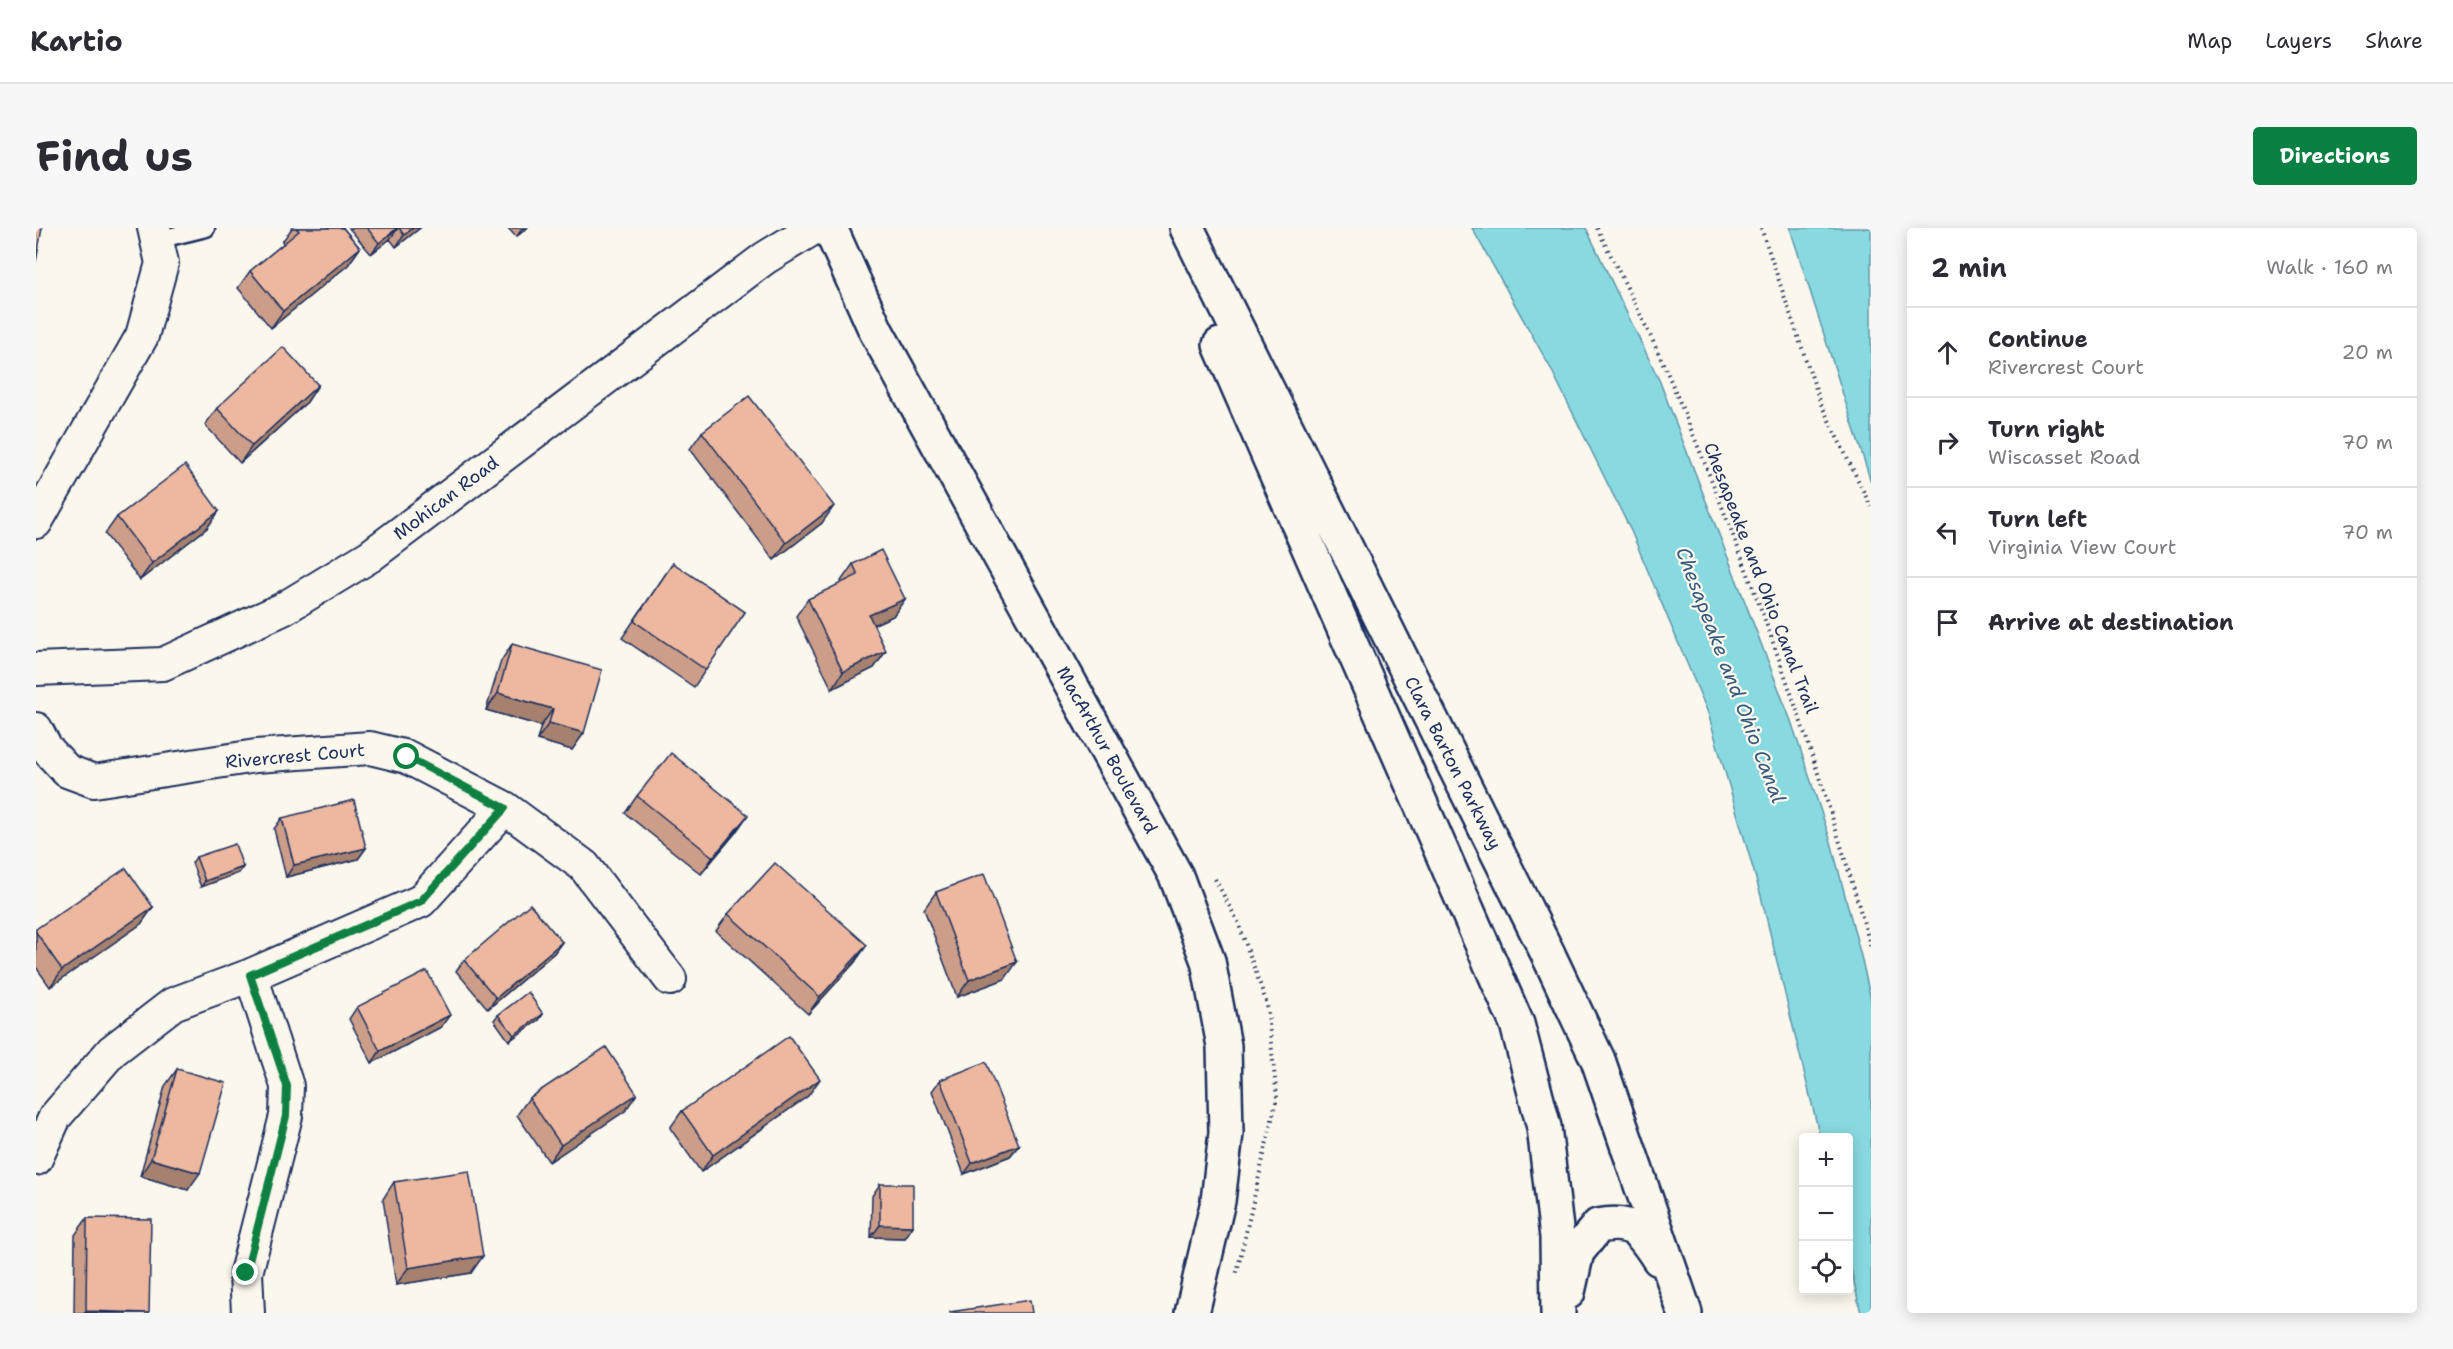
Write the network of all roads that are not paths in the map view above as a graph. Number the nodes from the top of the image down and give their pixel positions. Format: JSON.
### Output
{"nodes":[{"id":1,"x":206,"y":228,"type":"edge"},
{"id":2,"x":814,"y":228,"type":"edge"},
{"id":3,"x":830,"y":228,"type":"edge"},
{"id":4,"x":1178,"y":228,"type":"edge"},
{"id":5,"x":1187,"y":228,"type":"edge"},
{"id":6,"x":155,"y":234,"type":"edge"},
{"id":7,"x":36,"y":522,"type":"edge"},
{"id":8,"x":36,"y":669,"type":"edge"},
{"id":9,"x":36,"y":729,"type":"edge"},
{"id":10,"x":505,"y":808,"type":"junction"},
{"id":11,"x":250,"y":975,"type":"junction"},
{"id":12,"x":670,"y":979,"type":"dead end"},
{"id":13,"x":36,"y":1159,"type":"edge"},
{"id":14,"x":1681,"y":1299,"type":"edge"},
{"id":15,"x":248,"y":1313,"type":"edge"},
{"id":16,"x":1192,"y":1313,"type":"edge"},
{"id":17,"x":1558,"y":1313,"type":"edge"},
{"id":18,"x":1563,"y":1313,"type":"edge"}],
"edges":[{"from":1,"to":6,"type":"lane"},
{"from":2,"to":8,"type":"street","name":"Mohican Road"},
{"from":3,"to":16,"type":"main road","name":"MacArthur Boulevard"},
{"from":4,"to":17,"type":"main road"},
{"from":5,"to":14,"type":"main road","name":"Clara Barton Parkway"},
{"from":6,"to":7,"type":"street"},
{"from":9,"to":10,"type":"street","name":"Rivercrest Court"},
{"from":10,"to":11,"type":"street"},
{"from":10,"to":12,"type":"street","name":"Rivercrest Court"},
{"from":11,"to":13,"type":"street"},
{"from":11,"to":15,"type":"street"},
{"from":14,"to":18,"type":"main road"}]}
